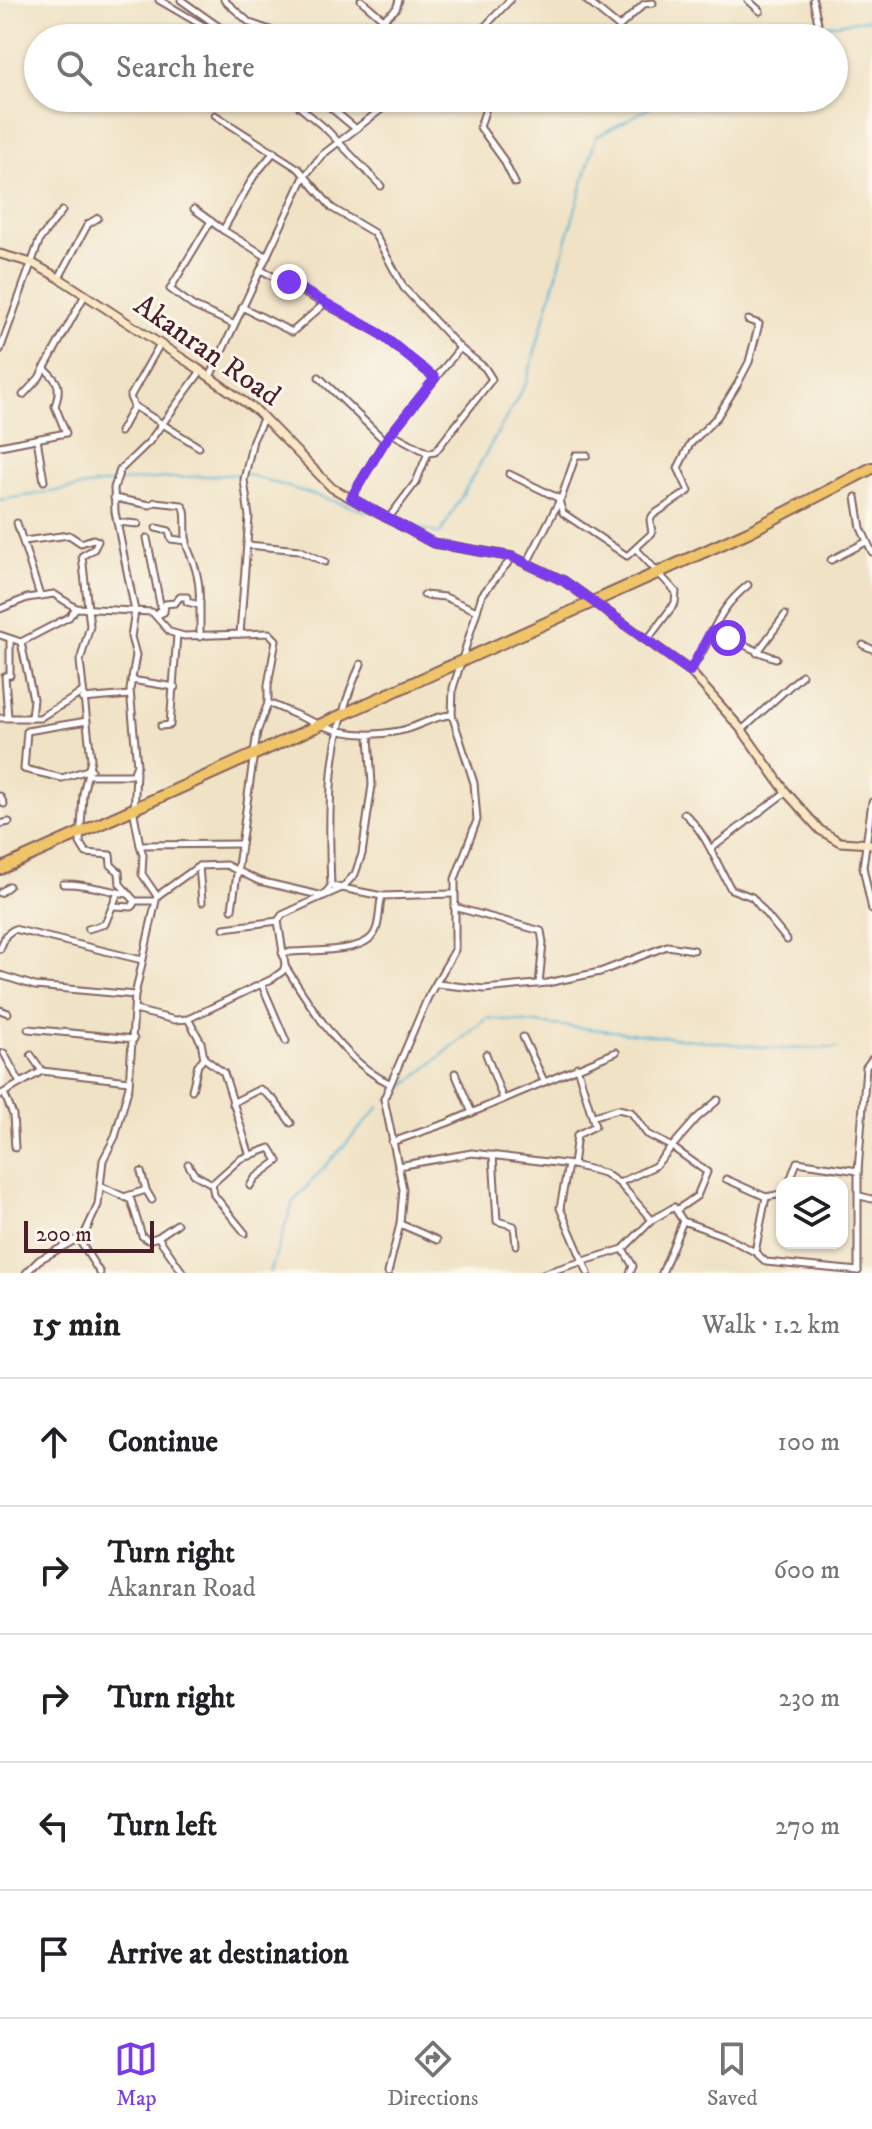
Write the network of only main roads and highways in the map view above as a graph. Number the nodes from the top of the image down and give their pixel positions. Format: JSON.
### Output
{"nodes":[{"id":1,"x":0,"y":254,"type":"edge"},
{"id":2,"x":872,"y":468,"type":"edge"},
{"id":3,"x":869,"y":844,"type":"edge"},
{"id":4,"x":0,"y":869,"type":"edge"}],
"edges":[{"from":1,"to":3,"type":"main road","name":"Akanran Road"},
{"from":2,"to":4,"type":"highway"}]}
